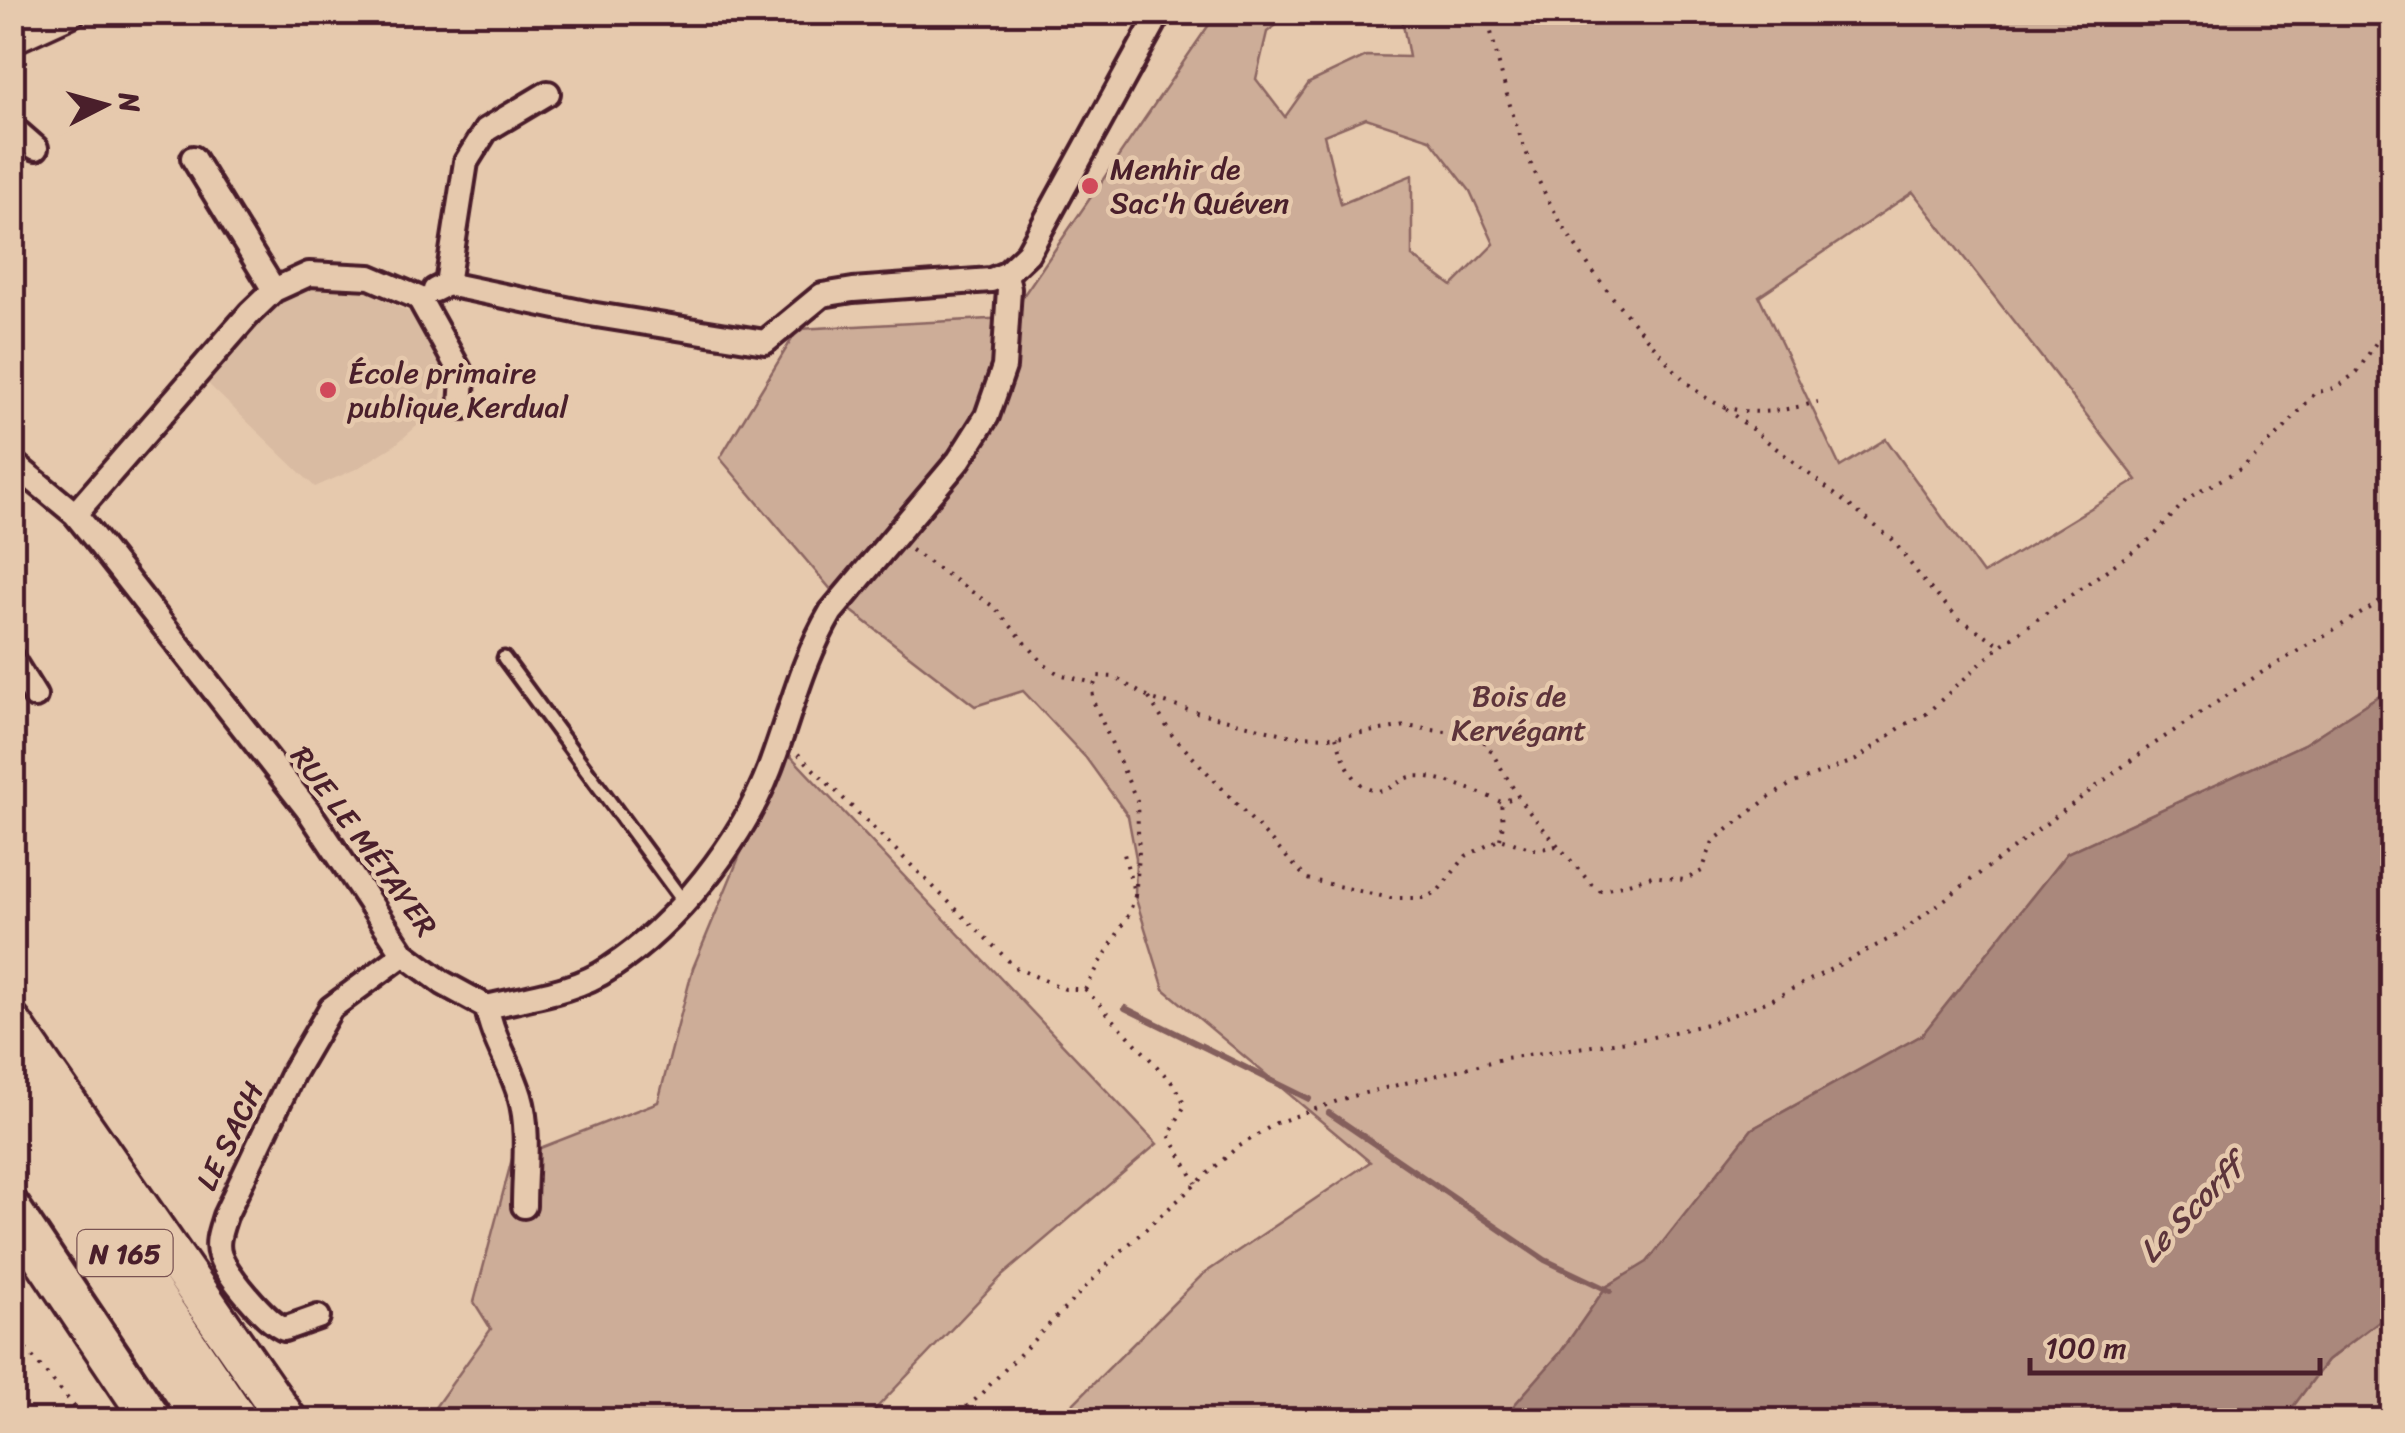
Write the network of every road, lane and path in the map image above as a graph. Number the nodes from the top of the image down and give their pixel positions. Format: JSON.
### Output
{"nodes":[{"id":1,"x":71,"y":12,"type":"edge"},
{"id":2,"x":1160,"y":12,"type":"edge"},
{"id":3,"x":1486,"y":12,"type":"edge"},
{"id":4,"x":12,"y":39,"type":"edge"},
{"id":5,"x":548,"y":92,"type":"dead end"},
{"id":6,"x":12,"y":128,"type":"edge"},
{"id":7,"x":36,"y":148,"type":"dead end"},
{"id":8,"x":193,"y":158,"type":"dead end"},
{"id":9,"x":1006,"y":274,"type":"junction"},
{"id":10,"x":447,"y":284,"type":"junction"},
{"id":11,"x":274,"y":290,"type":"junction"},
{"id":12,"x":419,"y":298,"type":"junction"},
{"id":13,"x":2392,"y":304,"type":"edge"},
{"id":14,"x":1818,"y":402,"type":"dead end"},
{"id":15,"x":1722,"y":406,"type":"junction"},
{"id":16,"x":461,"y":408,"type":"dead end"},
{"id":17,"x":12,"y":462,"type":"edge"},
{"id":18,"x":75,"y":514,"type":"junction"},
{"id":19,"x":894,"y":538,"type":"junction"},
{"id":20,"x":2392,"y":596,"type":"edge"},
{"id":21,"x":2001,"y":645,"type":"junction"},
{"id":22,"x":12,"y":658,"type":"edge"},
{"id":23,"x":504,"y":658,"type":"dead end"},
{"id":24,"x":1094,"y":683,"type":"junction"},
{"id":25,"x":36,"y":696,"type":"dead end"},
{"id":26,"x":1149,"y":698,"type":"junction"},
{"id":27,"x":781,"y":736,"type":"junction"},
{"id":28,"x":1336,"y":737,"type":"junction"},
{"id":29,"x":1518,"y":797,"type":"junction"},
{"id":30,"x":1501,"y":802,"type":"junction"},
{"id":31,"x":1500,"y":839,"type":"junction"},
{"id":32,"x":1556,"y":846,"type":"junction"},
{"id":33,"x":1123,"y":850,"type":"dead end"},
{"id":34,"x":1134,"y":896,"type":"junction"},
{"id":35,"x":683,"y":902,"type":"junction"},
{"id":36,"x":404,"y":954,"type":"junction"},
{"id":37,"x":1085,"y":990,"type":"junction"},
{"id":38,"x":487,"y":1007,"type":"junction"},
{"id":39,"x":12,"y":1024,"type":"edge"},
{"id":40,"x":12,"y":1085,"type":"edge"},
{"id":41,"x":12,"y":1136,"type":"edge"},
{"id":42,"x":1196,"y":1184,"type":"junction"},
{"id":43,"x":524,"y":1206,"type":"dead end"},
{"id":44,"x":12,"y":1211,"type":"edge"},
{"id":45,"x":318,"y":1317,"type":"dead end"},
{"id":46,"x":12,"y":1332,"type":"edge"},
{"id":47,"x":86,"y":1420,"type":"edge"},
{"id":48,"x":152,"y":1420,"type":"edge"},
{"id":49,"x":203,"y":1420,"type":"edge"},
{"id":50,"x":238,"y":1420,"type":"edge"},
{"id":51,"x":288,"y":1420,"type":"edge"},
{"id":52,"x":950,"y":1420,"type":"edge"}],
"edges":[{"from":1,"to":4,"type":"street"},
{"from":2,"to":9,"type":"street"},
{"from":3,"to":15,"type":"path"},
{"from":5,"to":10,"type":"street"},
{"from":6,"to":7,"type":"street"},
{"from":8,"to":11,"type":"street"},
{"from":9,"to":10,"type":"street"},
{"from":9,"to":19,"type":"street"},
{"from":10,"to":12,"type":"street"},
{"from":11,"to":12,"type":"street"},
{"from":11,"to":18,"type":"street"},
{"from":12,"to":16,"type":"street"},
{"from":13,"to":21,"type":"path"},
{"from":14,"to":15,"type":"path"},
{"from":15,"to":21,"type":"path"},
{"from":17,"to":18,"type":"street","name":"RUE LE MÉTAYER"},
{"from":18,"to":36,"type":"street","name":"RUE LE MÉTAYER"},
{"from":19,"to":24,"type":"path"},
{"from":19,"to":27,"type":"street"},
{"from":20,"to":42,"type":"path"},
{"from":21,"to":32,"type":"path"},
{"from":22,"to":25,"type":"street"},
{"from":23,"to":35,"type":"lane"},
{"from":24,"to":26,"type":"path"},
{"from":24,"to":34,"type":"path"},
{"from":26,"to":28,"type":"path"},
{"from":26,"to":31,"type":"path"},
{"from":27,"to":35,"type":"street"},
{"from":27,"to":37,"type":"path"},
{"from":28,"to":29,"type":"path"},
{"from":28,"to":30,"type":"path"},
{"from":29,"to":30,"type":"path"},
{"from":29,"to":32,"type":"path"},
{"from":30,"to":31,"type":"path"},
{"from":31,"to":32,"type":"path"},
{"from":33,"to":34,"type":"path"},
{"from":34,"to":37,"type":"path"},
{"from":35,"to":38,"type":"street"},
{"from":36,"to":38,"type":"street","name":"RUE LE MÉTAYER"},
{"from":36,"to":45,"type":"street","name":"LE SACH"},
{"from":37,"to":42,"type":"path"},
{"from":38,"to":43,"type":"street"},
{"from":39,"to":51,"type":"highway"},
{"from":40,"to":50,"type":"highway","number":"N 165"},
{"from":41,"to":49,"type":"highway","number":"N 165"},
{"from":42,"to":52,"type":"path"},
{"from":44,"to":48,"type":"highway"},
{"from":46,"to":47,"type":"path"}]}
